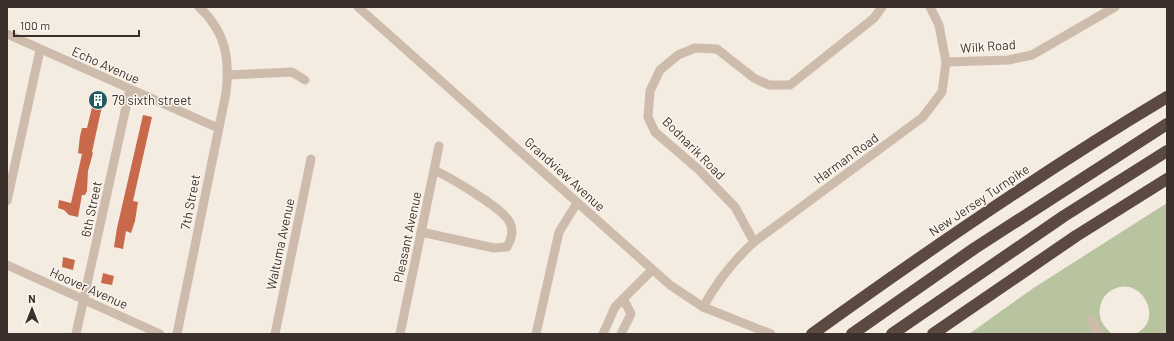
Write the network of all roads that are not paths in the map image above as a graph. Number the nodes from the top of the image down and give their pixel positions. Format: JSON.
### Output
{"nodes":[{"id":1,"x":199,"y":7,"type":"edge"},
{"id":2,"x":358,"y":7,"type":"edge"},
{"id":3,"x":882,"y":7,"type":"edge"},
{"id":4,"x":930,"y":7,"type":"edge"},
{"id":5,"x":1115,"y":7,"type":"edge"},
{"id":6,"x":7,"y":34,"type":"edge"},
{"id":7,"x":40,"y":50,"type":"junction"},
{"id":8,"x":946,"y":62,"type":"junction"},
{"id":9,"x":228,"y":75,"type":"junction"},
{"id":10,"x":305,"y":80,"type":"dead end"},
{"id":11,"x":130,"y":89,"type":"junction"},
{"id":12,"x":1167,"y":97,"type":"edge"},
{"id":13,"x":1167,"y":124,"type":"edge"},
{"id":14,"x":218,"y":128,"type":"junction"},
{"id":15,"x":440,"y":146,"type":"dead end"},
{"id":16,"x":1167,"y":151,"type":"edge"},
{"id":17,"x":312,"y":159,"type":"dead end"},
{"id":18,"x":434,"y":170,"type":"junction"},
{"id":19,"x":1167,"y":179,"type":"edge"},
{"id":20,"x":7,"y":201,"type":"edge"},
{"id":21,"x":577,"y":203,"type":"junction"},
{"id":22,"x":421,"y":232,"type":"junction"},
{"id":23,"x":754,"y":242,"type":"junction"},
{"id":24,"x":7,"y":265,"type":"edge"},
{"id":25,"x":652,"y":270,"type":"junction"},
{"id":26,"x":84,"y":300,"type":"junction"},
{"id":27,"x":624,"y":300,"type":"junction"},
{"id":28,"x":703,"y":307,"type":"junction"},
{"id":29,"x":1091,"y":320,"type":"dead end"},
{"id":30,"x":76,"y":334,"type":"edge"},
{"id":31,"x":160,"y":334,"type":"edge"},
{"id":32,"x":177,"y":334,"type":"edge"},
{"id":33,"x":275,"y":334,"type":"edge"},
{"id":34,"x":400,"y":334,"type":"edge"},
{"id":35,"x":536,"y":334,"type":"edge"},
{"id":36,"x":603,"y":334,"type":"edge"},
{"id":37,"x":622,"y":334,"type":"edge"},
{"id":38,"x":771,"y":334,"type":"edge"},
{"id":39,"x":812,"y":334,"type":"edge"},
{"id":40,"x":852,"y":334,"type":"edge"},
{"id":41,"x":892,"y":334,"type":"edge"},
{"id":42,"x":933,"y":334,"type":"edge"},
{"id":43,"x":1099,"y":334,"type":"edge"}],
"edges":[{"from":1,"to":9,"type":"street","name":"7th Street"},
{"from":2,"to":21,"type":"street","name":"Grandview Avenue"},
{"from":3,"to":23,"type":"street","name":"Bodnarik Road"},
{"from":4,"to":8,"type":"street","name":"Harman Road"},
{"from":5,"to":8,"type":"street","name":"Wilk Road"},
{"from":6,"to":7,"type":"street","name":"Echo Avenue"},
{"from":7,"to":11,"type":"street","name":"Echo Avenue"},
{"from":7,"to":20,"type":"street"},
{"from":8,"to":23,"type":"street","name":"Harman Road"},
{"from":9,"to":10,"type":"street"},
{"from":9,"to":14,"type":"street","name":"7th Street"},
{"from":11,"to":14,"type":"street","name":"Echo Avenue"},
{"from":11,"to":26,"type":"street","name":"6th Street"},
{"from":12,"to":39,"type":"highway","name":"New Jersey Turnpike"},
{"from":13,"to":40,"type":"highway"},
{"from":14,"to":32,"type":"street","name":"7th Street"},
{"from":15,"to":18,"type":"street","name":"Pleasant Avenue"},
{"from":16,"to":41,"type":"highway"},
{"from":17,"to":33,"type":"street","name":"Waltuma Avenue"},
{"from":18,"to":22,"type":"street","name":"Pleasant Avenue"},
{"from":18,"to":22,"type":"street"},
{"from":19,"to":42,"type":"highway"},
{"from":21,"to":25,"type":"street","name":"Grandview Avenue"},
{"from":21,"to":35,"type":"street"},
{"from":22,"to":34,"type":"street","name":"Pleasant Avenue"},
{"from":23,"to":28,"type":"street","name":"Harman Road"},
{"from":24,"to":26,"type":"street","name":"Hoover Avenue"},
{"from":25,"to":27,"type":"street"},
{"from":25,"to":28,"type":"street","name":"Grandview Avenue"},
{"from":26,"to":30,"type":"street","name":"6th Street"},
{"from":26,"to":31,"type":"street","name":"Hoover Avenue"},
{"from":27,"to":36,"type":"street"},
{"from":27,"to":37,"type":"street"},
{"from":28,"to":38,"type":"street","name":"Grandview Avenue"},
{"from":29,"to":43,"type":"street"}]}
